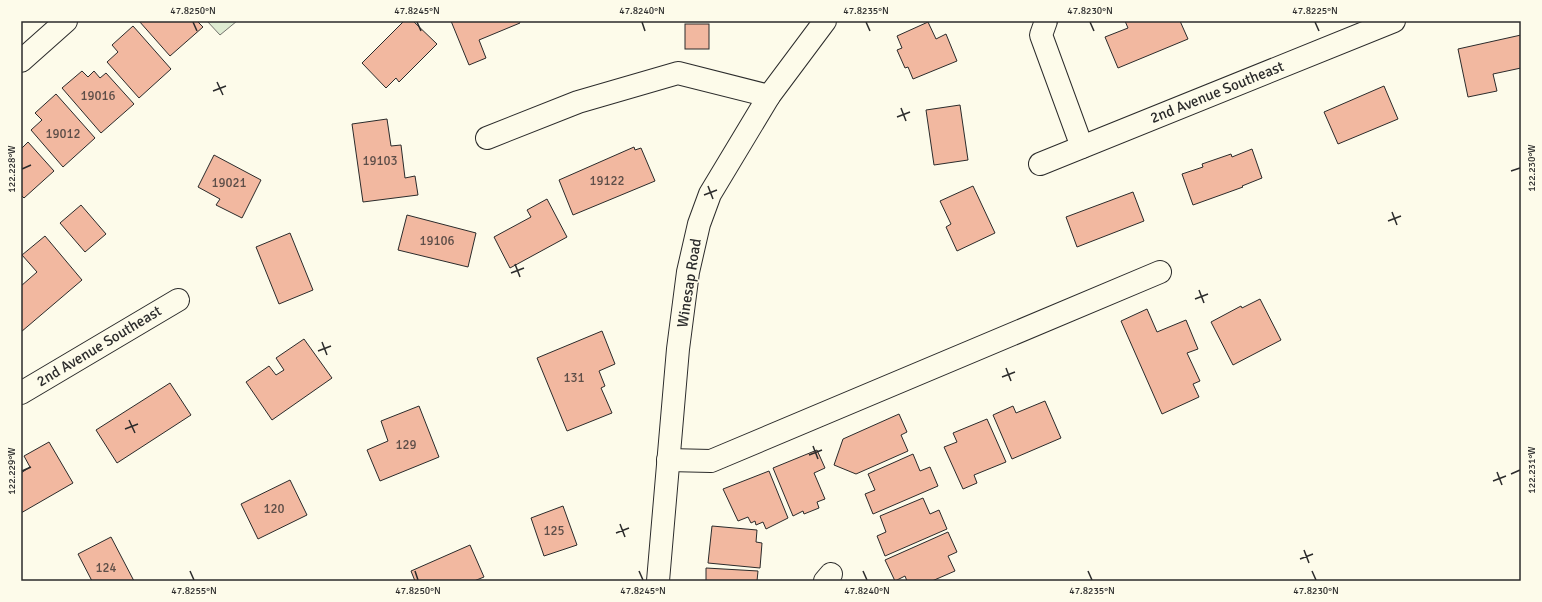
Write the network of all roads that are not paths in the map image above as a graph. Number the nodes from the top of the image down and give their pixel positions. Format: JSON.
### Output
{"nodes":[{"id":1,"x":66,"y":21,"type":"edge"},
{"id":2,"x":825,"y":21,"type":"edge"},
{"id":3,"x":1046,"y":21,"type":"edge"},
{"id":4,"x":1394,"y":21,"type":"edge"},
{"id":5,"x":21,"y":61,"type":"edge"},
{"id":6,"x":769,"y":96,"type":"junction"},
{"id":7,"x":487,"y":138,"type":"dead end"},
{"id":8,"x":1082,"y":147,"type":"junction"},
{"id":9,"x":1040,"y":164,"type":"dead end"},
{"id":10,"x":1160,"y":272,"type":"dead end"},
{"id":11,"x":178,"y":300,"type":"dead end"},
{"id":12,"x":21,"y":393,"type":"edge"},
{"id":13,"x":668,"y":460,"type":"junction"},
{"id":14,"x":658,"y":581,"type":"edge"}],
"edges":[{"from":1,"to":5,"type":"street"},
{"from":2,"to":6,"type":"street","name":"Winesap Road"},
{"from":3,"to":8,"type":"street"},
{"from":4,"to":8,"type":"street","name":"2nd Avenue Southeast"},
{"from":6,"to":7,"type":"street"},
{"from":6,"to":13,"type":"street","name":"Winesap Road"},
{"from":8,"to":9,"type":"street","name":"2nd Avenue Southeast"},
{"from":10,"to":13,"type":"street"},
{"from":11,"to":12,"type":"street","name":"2nd Avenue Southeast"},
{"from":13,"to":14,"type":"street","name":"Winesap Road"}]}
